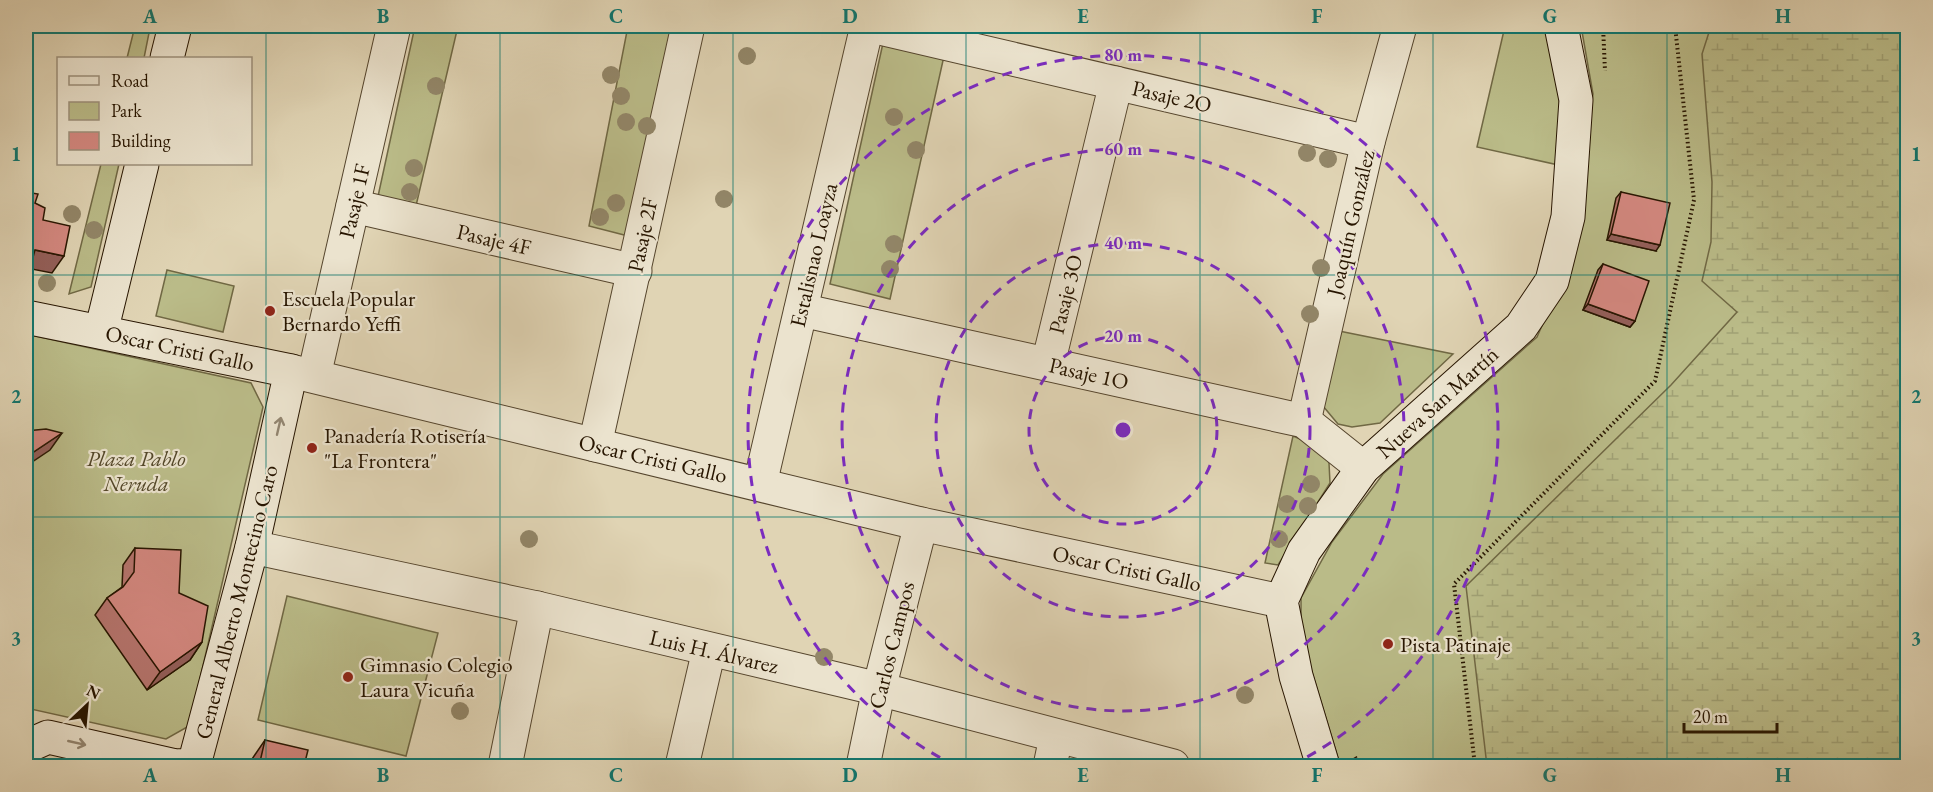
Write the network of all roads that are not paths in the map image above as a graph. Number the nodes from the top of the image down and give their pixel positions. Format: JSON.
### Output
{"nodes":[{"id":1,"x":175,"y":26,"type":"edge"},
{"id":2,"x":394,"y":26,"type":"edge"},
{"id":3,"x":688,"y":26,"type":"edge"},
{"id":4,"x":867,"y":26,"type":"edge"},
{"id":5,"x":872,"y":26,"type":"edge"},
{"id":6,"x":1400,"y":26,"type":"edge"},
{"id":7,"x":1561,"y":26,"type":"edge"},
{"id":8,"x":167,"y":57,"type":"edge"},
{"id":9,"x":1116,"y":83,"type":"junction"},
{"id":10,"x":1368,"y":142,"type":"junction"},
{"id":11,"x":142,"y":165,"type":"edge"},
{"id":12,"x":353,"y":206,"type":"junction"},
{"id":13,"x":635,"y":271,"type":"junction"},
{"id":14,"x":801,"y":310,"type":"junction"},
{"id":15,"x":26,"y":317,"type":"edge"},
{"id":16,"x":101,"y":332,"type":"junction"},
{"id":17,"x":1048,"y":364,"type":"junction"},
{"id":18,"x":303,"y":373,"type":"junction"},
{"id":19,"x":1304,"y":421,"type":"junction"},
{"id":20,"x":595,"y":445,"type":"junction"},
{"id":21,"x":1363,"y":468,"type":"junction"},
{"id":22,"x":760,"y":484,"type":"junction"},
{"id":23,"x":921,"y":524,"type":"junction"},
{"id":24,"x":252,"y":547,"type":"junction"},
{"id":25,"x":1281,"y":601,"type":"junction"},
{"id":26,"x":537,"y":608,"type":"junction"},
{"id":27,"x":709,"y":650,"type":"junction"},
{"id":28,"x":879,"y":689,"type":"junction"},
{"id":29,"x":26,"y":752,"type":"edge"},
{"id":30,"x":1053,"y":752,"type":"edge"},
{"id":31,"x":505,"y":766,"type":"edge"},
{"id":32,"x":682,"y":766,"type":"edge"},
{"id":33,"x":863,"y":766,"type":"edge"},
{"id":34,"x":1173,"y":766,"type":"edge"},
{"id":35,"x":1323,"y":766,"type":"edge"}],
"edges":[{"from":1,"to":8,"type":"street"},
{"from":2,"to":12,"type":"street","name":"Pasaje 1F"},
{"from":3,"to":13,"type":"street","name":"Pasaje 2F"},
{"from":4,"to":14,"type":"street","name":"Estalisnao Loayza"},
{"from":5,"to":9,"type":"street","name":"Pasaje 2O"},
{"from":6,"to":10,"type":"street","name":"Joaquín González"},
{"from":7,"to":21,"type":"street","name":"Nueva San Martín"},
{"from":9,"to":10,"type":"street","name":"Pasaje 2O"},
{"from":9,"to":17,"type":"street","name":"Pasaje 3O"},
{"from":10,"to":19,"type":"street","name":"Joaquín González"},
{"from":11,"to":16,"type":"street"},
{"from":12,"to":13,"type":"street","name":"Pasaje 4F"},
{"from":12,"to":18,"type":"street","name":"Pasaje 1F"},
{"from":13,"to":20,"type":"street","name":"Pasaje 2F"},
{"from":14,"to":17,"type":"street","name":"Pasaje 1O"},
{"from":14,"to":22,"type":"street","name":"Estalisnao Loayza"},
{"from":15,"to":16,"type":"street","name":"Oscar Cristi Gallo"},
{"from":16,"to":18,"type":"street","name":"Oscar Cristi Gallo"},
{"from":17,"to":19,"type":"street","name":"Pasaje 1O"},
{"from":18,"to":20,"type":"street","name":"Oscar Cristi Gallo"},
{"from":24,"to":18,"type":"street","name":"General Alberto Montecino Caro","one_way":true},
{"from":19,"to":21,"type":"street","name":"Pasaje 1O"},
{"from":20,"to":22,"type":"street","name":"Oscar Cristi Gallo"},
{"from":21,"to":25,"type":"street","name":"Nueva San Martín"},
{"from":22,"to":23,"type":"street","name":"Oscar Cristi Gallo"},
{"from":23,"to":25,"type":"street","name":"Oscar Cristi Gallo"},
{"from":23,"to":28,"type":"street","name":"Carlos Campos"},
{"from":24,"to":26,"type":"street","name":"Luis H. Álvarez"},
{"from":29,"to":24,"type":"street","name":"General Alberto Montecino Caro","one_way":true},
{"from":25,"to":35,"type":"street"},
{"from":26,"to":27,"type":"street","name":"Luis H. Álvarez"},
{"from":26,"to":31,"type":"street"},
{"from":27,"to":28,"type":"street","name":"Luis H. Álvarez"},
{"from":27,"to":32,"type":"street"},
{"from":28,"to":30,"type":"street","name":"Luis H. Álvarez"},
{"from":28,"to":33,"type":"street","name":"Carlos Campos"},
{"from":30,"to":34,"type":"street","name":"Luis H. Álvarez"}]}
